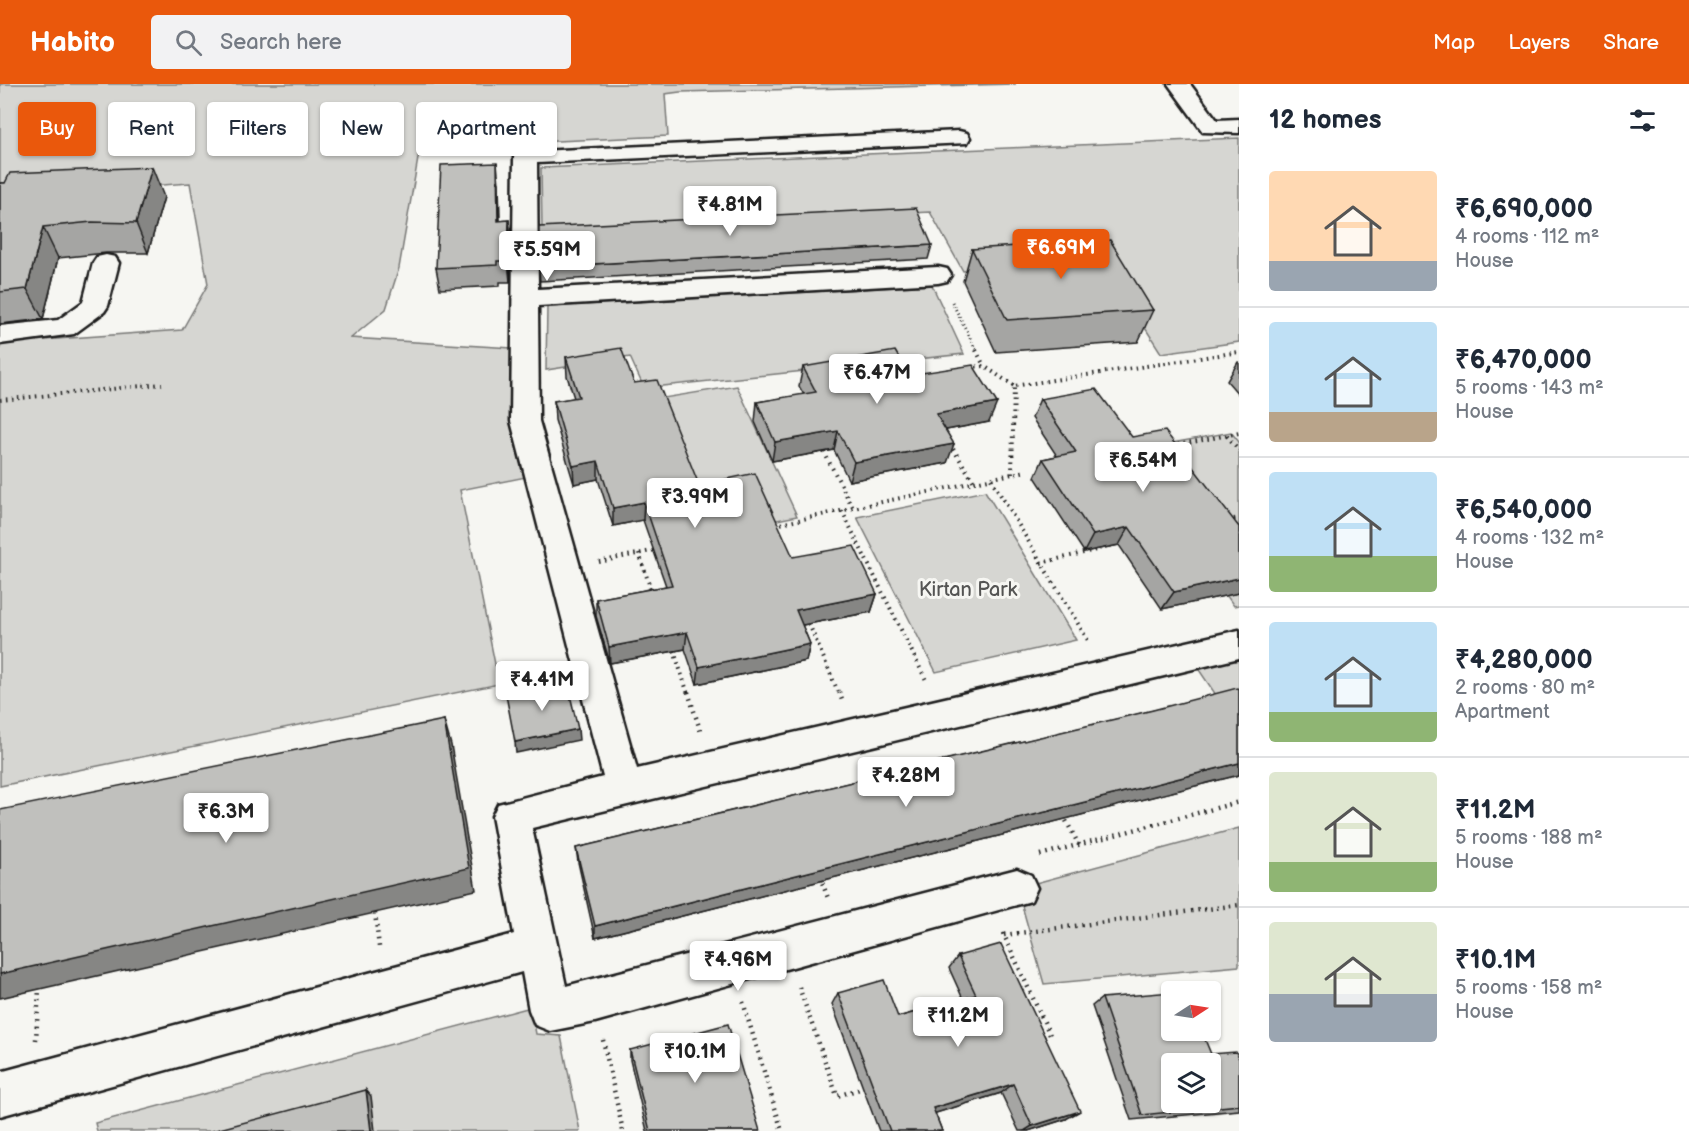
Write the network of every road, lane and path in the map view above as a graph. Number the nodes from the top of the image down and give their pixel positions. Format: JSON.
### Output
{"nodes":[{"id":1,"x":1179,"y":84,"type":"edge"},
{"id":2,"x":1239,"y":126,"type":"edge"},
{"id":3,"x":959,"y":138,"type":"dead end"},
{"id":4,"x":106,"y":263,"type":"edge"},
{"id":5,"x":938,"y":275,"type":"joint"},
{"id":6,"x":524,"y":298,"type":"junction"},
{"id":7,"x":0,"y":335,"type":"edge"},
{"id":8,"x":1239,"y":352,"type":"edge"},
{"id":9,"x":984,"y":366,"type":"junction"},
{"id":10,"x":961,"y":368,"type":"edge"},
{"id":11,"x":938,"y":371,"type":"edge"},
{"id":12,"x":916,"y":374,"type":"edge"},
{"id":13,"x":162,"y":384,"type":"dead end"},
{"id":14,"x":1014,"y":386,"type":"junction"},
{"id":15,"x":0,"y":400,"type":"edge"},
{"id":16,"x":1239,"y":433,"type":"edge"},
{"id":17,"x":1227,"y":436,"type":"junction"},
{"id":18,"x":947,"y":440,"type":"edge"},
{"id":19,"x":1165,"y":448,"type":"edge"},
{"id":20,"x":1239,"y":450,"type":"edge"},
{"id":21,"x":824,"y":452,"type":"edge"},
{"id":22,"x":1026,"y":471,"type":"dead end"},
{"id":23,"x":1012,"y":474,"type":"junction"},
{"id":24,"x":991,"y":479,"type":"junction"},
{"id":25,"x":974,"y":482,"type":"junction"},
{"id":26,"x":853,"y":508,"type":"junction"},
{"id":27,"x":842,"y":511,"type":"junction"},
{"id":28,"x":1237,"y":519,"type":"edge"},
{"id":29,"x":1221,"y":522,"type":"edge"},
{"id":30,"x":1239,"y":525,"type":"edge"},
{"id":31,"x":765,"y":527,"type":"edge"},
{"id":32,"x":1105,"y":548,"type":"edge"},
{"id":33,"x":662,"y":549,"type":"edge"},
{"id":34,"x":639,"y":553,"type":"junction"},
{"id":35,"x":1041,"y":563,"type":"junction"},
{"id":36,"x":565,"y":569,"type":"junction"},
{"id":37,"x":652,"y":595,"type":"edge"},
{"id":38,"x":809,"y":624,"type":"edge"},
{"id":39,"x":1090,"y":643,"type":"dead end"},
{"id":40,"x":1239,"y":644,"type":"edge"},
{"id":41,"x":674,"y":651,"type":"edge"},
{"id":42,"x":927,"y":681,"type":"dead end"},
{"id":43,"x":842,"y":701,"type":"dead end"},
{"id":44,"x":702,"y":735,"type":"dead end"},
{"id":45,"x":624,"y":789,"type":"junction"},
{"id":46,"x":1239,"y":802,"type":"edge"},
{"id":47,"x":1057,"y":804,"type":"edge"},
{"id":48,"x":1079,"y":845,"type":"junction"},
{"id":49,"x":817,"y":867,"type":"edge"},
{"id":50,"x":1002,"y":892,"type":"junction"},
{"id":51,"x":1239,"y":905,"type":"edge"},
{"id":52,"x":375,"y":913,"type":"edge"},
{"id":53,"x":842,"y":934,"type":"junction"},
{"id":54,"x":1004,"y":935,"type":"junction"},
{"id":55,"x":537,"y":948,"type":"junction"},
{"id":56,"x":786,"y":949,"type":"junction"},
{"id":57,"x":381,"y":960,"type":"dead end"},
{"id":58,"x":731,"y":964,"type":"junction"},
{"id":59,"x":39,"y":989,"type":"edge"},
{"id":60,"x":595,"y":1001,"type":"junction"},
{"id":61,"x":1029,"y":1042,"type":"edge"},
{"id":62,"x":35,"y":1049,"type":"dead end"},
{"id":63,"x":863,"y":1088,"type":"edge"},
{"id":64,"x":0,"y":1094,"type":"edge"},
{"id":65,"x":623,"y":1131,"type":"edge"},
{"id":66,"x":782,"y":1131,"type":"edge"}],
"edges":[{"from":1,"to":2,"type":"street"},
{"from":3,"to":6,"type":"street"},
{"from":4,"to":7,"type":"street"},
{"from":5,"to":6,"type":"street"},
{"from":5,"to":9,"type":"path"},
{"from":6,"to":36,"type":"street"},
{"from":8,"to":14,"type":"path"},
{"from":9,"to":10,"type":"path"},
{"from":9,"to":14,"type":"path"},
{"from":11,"to":12,"type":"path"},
{"from":13,"to":15,"type":"path"},
{"from":14,"to":23,"type":"path"},
{"from":16,"to":17,"type":"path"},
{"from":17,"to":19,"type":"path"},
{"from":17,"to":20,"type":"path"},
{"from":18,"to":25,"type":"path"},
{"from":21,"to":26,"type":"path"},
{"from":22,"to":23,"type":"path"},
{"from":23,"to":24,"type":"path"},
{"from":24,"to":25,"type":"path"},
{"from":24,"to":35,"type":"path"},
{"from":25,"to":26,"type":"path"},
{"from":26,"to":27,"type":"path"},
{"from":27,"to":31,"type":"path"},
{"from":27,"to":42,"type":"path"},
{"from":28,"to":29,"type":"path"},
{"from":28,"to":30,"type":"path"},
{"from":32,"to":35,"type":"path"},
{"from":33,"to":34,"type":"path"},
{"from":34,"to":36,"type":"path"},
{"from":34,"to":37,"type":"path"},
{"from":35,"to":39,"type":"path"},
{"from":36,"to":45,"type":"street"},
{"from":38,"to":43,"type":"path"},
{"from":40,"to":45,"type":"street"},
{"from":41,"to":44,"type":"path"},
{"from":45,"to":55,"type":"street"},
{"from":46,"to":48,"type":"path"},
{"from":47,"to":48,"type":"path"},
{"from":48,"to":50,"type":"path"},
{"from":49,"to":53,"type":"path"},
{"from":50,"to":53,"type":"street"},
{"from":50,"to":54,"type":"path"},
{"from":51,"to":54,"type":"path"},
{"from":52,"to":57,"type":"path"},
{"from":53,"to":56,"type":"street"},
{"from":54,"to":61,"type":"path"},
{"from":55,"to":60,"type":"street"},
{"from":55,"to":64,"type":"street"},
{"from":56,"to":58,"type":"street"},
{"from":56,"to":63,"type":"path"},
{"from":58,"to":60,"type":"street"},
{"from":58,"to":66,"type":"path"},
{"from":59,"to":62,"type":"path"},
{"from":60,"to":65,"type":"path"}]}
